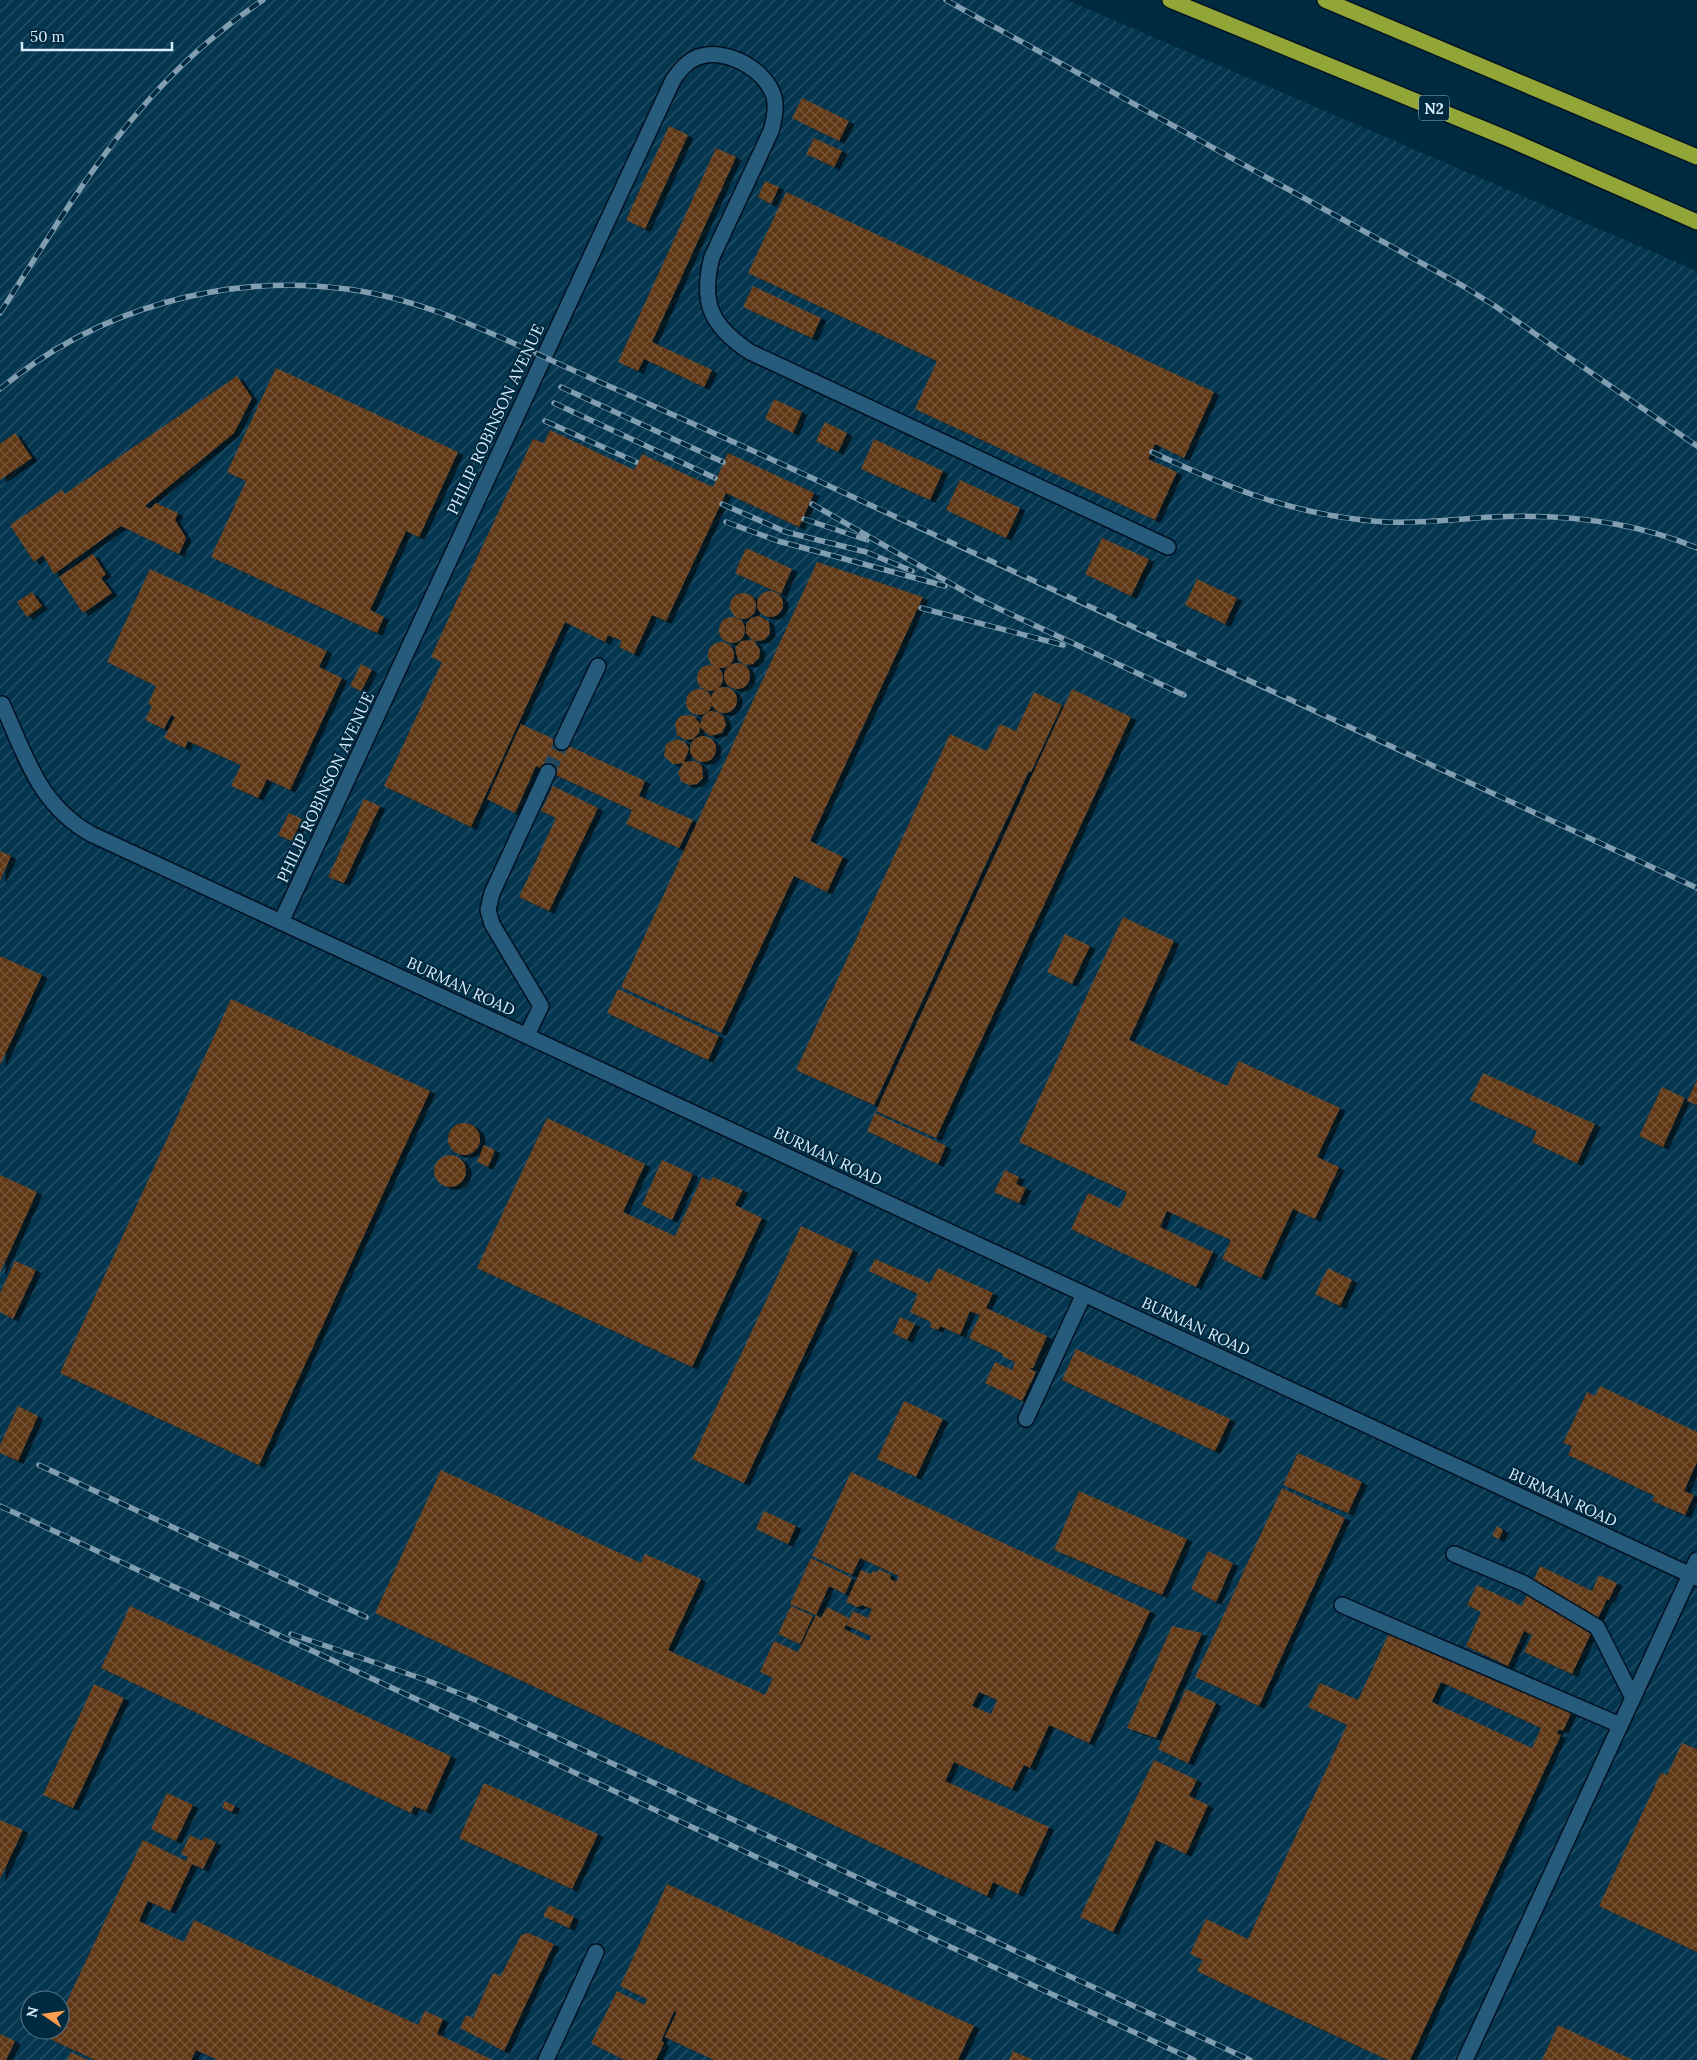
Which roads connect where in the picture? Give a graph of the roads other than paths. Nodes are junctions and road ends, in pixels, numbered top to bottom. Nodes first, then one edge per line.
1 (1170, 0) edge
2 (1325, 0) edge
3 (1697, 157) edge
4 (1697, 222) edge
5 (1168, 547) dead end
6 (598, 666) dead end
7 (2, 704) dead end
8 (562, 742) tunnel mouth
9 (548, 772) tunnel mouth
10 (281, 922) junction
11 (527, 1035) junction
12 (1084, 1294) junction
13 (1026, 1419) dead end
14 (1454, 1554) dead end
15 (1697, 1560) edge
16 (1694, 1577) edge
17 (1342, 1605) dead end
18 (1632, 1698) junction
19 (1620, 1725) junction
20 (596, 1952) dead end
21 (546, 2060) edge
22 (1465, 2060) edge

1 - 4 highway, N2
2 - 3 highway
5 - 10 street, PHILIP ROBINSON AVENUE
6 - 8 street
7 - 10 street, BURMAN ROAD
9 - 11 street
10 - 11 street, BURMAN ROAD
11 - 12 street, BURMAN ROAD
12 - 13 street
12 - 16 street, BURMAN ROAD
14 - 18 street
15 - 16 street
16 - 18 street
17 - 19 street
18 - 19 street
19 - 22 street
20 - 21 street

